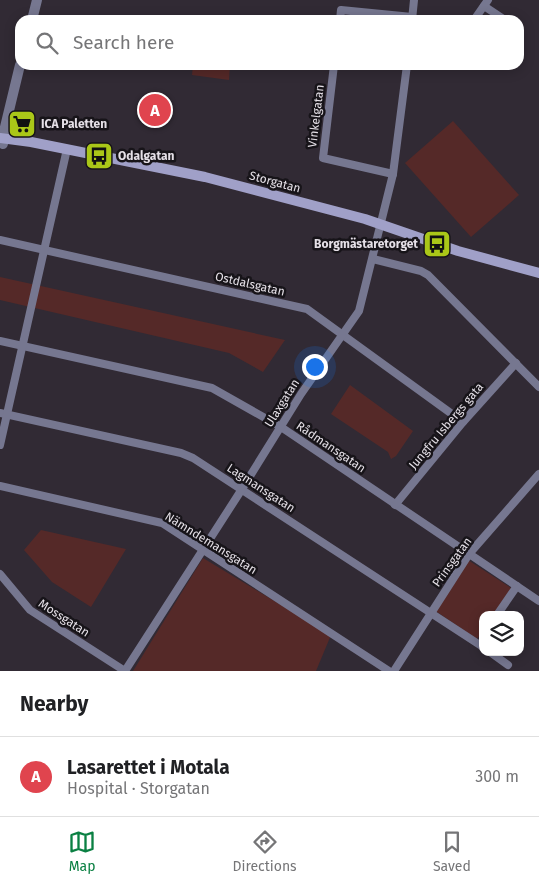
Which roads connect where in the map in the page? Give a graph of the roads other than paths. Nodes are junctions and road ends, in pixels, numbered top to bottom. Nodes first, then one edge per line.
1 (37, 0) edge
2 (414, 0) edge
3 (486, 3) edge
4 (33, 15) edge
5 (340, 15) edge
6 (385, 15) edge
7 (412, 15) edge
8 (478, 15) edge
9 (499, 15) edge
10 (19, 70) edge
11 (333, 70) edge
12 (405, 70) edge
13 (1, 141) edge
14 (66, 151) junction
15 (393, 174) junction
16 (380, 226) junction
17 (0, 240) edge
18 (44, 249) junction
19 (373, 259) junction
20 (539, 273) edge
21 (539, 278) edge
22 (343, 334) junction
23 (0, 341) edge
24 (23, 346) junction
25 (516, 363) junction
26 (539, 387) edge
27 (4, 414) edge
28 (464, 422) junction
29 (280, 427) junction
30 (0, 445) edge
31 (539, 474) edge
32 (0, 486) edge
33 (242, 489) junction
34 (395, 504) junction
35 (203, 550) junction
36 (469, 554) junction
37 (0, 574) edge
38 (516, 586) junction
39 (539, 601) edge
40 (500, 611) edge
41 (430, 613) junction
42 (479, 645) edge
43 (496, 656) edge
44 (508, 665) dead end
45 (125, 671) edge
46 (389, 671) edge
47 (394, 671) edge

1 - 4 street
2 - 7 street
3 - 8 street
3 - 9 street
5 - 6 street
10 - 13 street
11 - 15 street, Vinkelgatan
12 - 15 street, Ulaxgatan
13 - 14 main road, Storgatan
14 - 16 main road, Storgatan
14 - 18 street
15 - 16 street, Ulaxgatan
16 - 19 street, Ulaxgatan
16 - 20 main road, Storgatan
16 - 21 main road, Storgatan
17 - 18 street, Ostdalsgatan
18 - 22 street, Ostdalsgatan
18 - 24 street
19 - 22 street, Ulaxgatan
19 - 25 street
22 - 28 street, Ostdalsgatan
22 - 29 street, Ulaxgatan
23 - 24 street, Rådmansgatan
24 - 27 street
24 - 29 street, Rådmansgatan
25 - 26 street
25 - 28 street, Jungfru Isbergs gata
27 - 30 street
27 - 33 street, Lagmansgatan
28 - 34 street, Jungfru Isbergs gata
29 - 33 street, Ulaxgatan
29 - 34 street, Rådmansgatan
31 - 36 street, Prinsgatan
32 - 35 street, Nämndemansgatan
33 - 35 street, Ulaxgatan
33 - 41 street, Lagmansgatan
34 - 36 street, Rådmansgatan
35 - 45 street, Ulaxgatan
35 - 46 street, Nämndemansgatan
36 - 38 street, Rådmansgatan
36 - 41 street, Prinsgatan
37 - 45 street, Mossgatan
38 - 39 street, Rådmansgatan
38 - 40 street
41 - 42 street, Lagmansgatan
41 - 47 street, Prinsgatan
43 - 44 street

